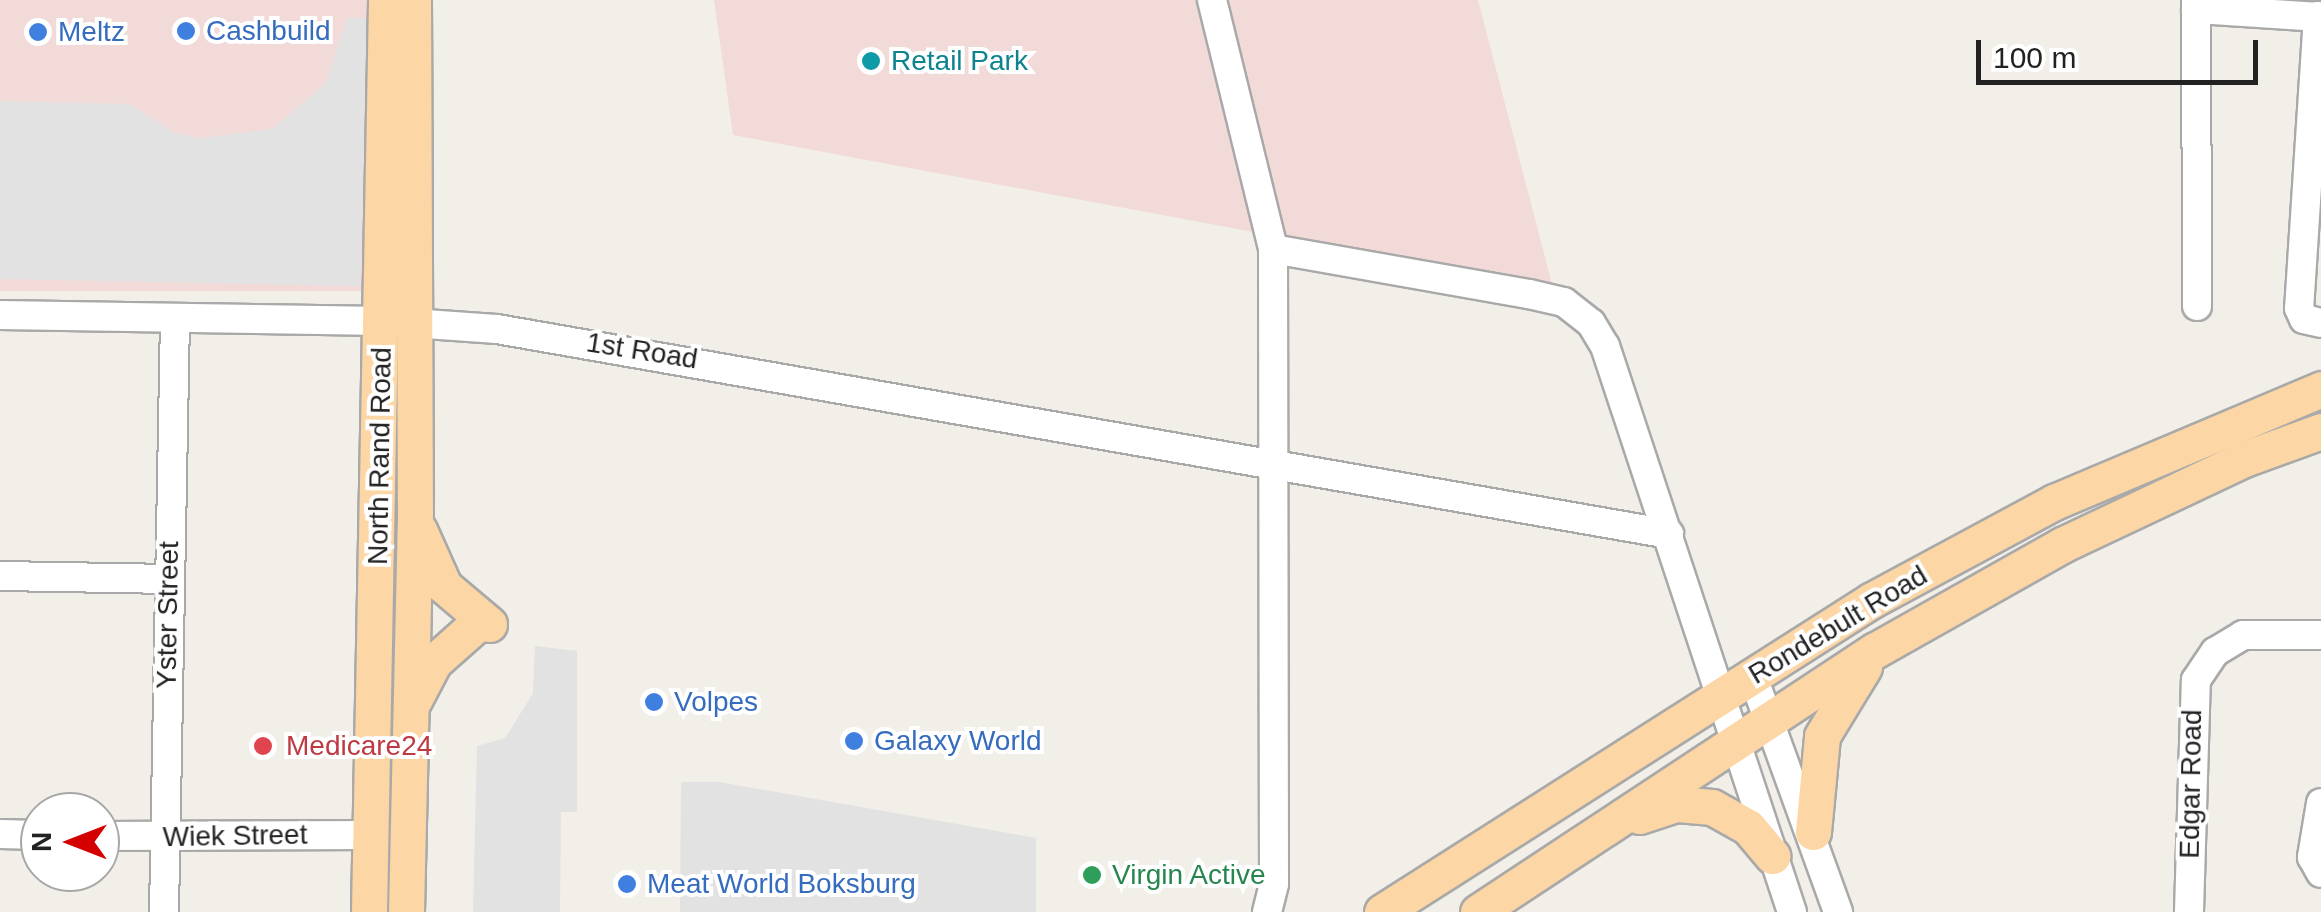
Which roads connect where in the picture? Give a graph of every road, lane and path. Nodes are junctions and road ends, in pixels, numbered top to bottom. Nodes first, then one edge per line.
1 (386, 0) edge
2 (414, 0) edge
3 (1212, 0) edge
4 (2196, 4) edge
5 (2319, 17) edge
6 (1273, 249) junction
7 (2197, 306) dead end
8 (0, 315) edge
9 (175, 318) junction
10 (399, 322) junction
11 (2321, 324) edge
12 (2321, 389) edge
13 (2321, 430) edge
14 (1275, 467) junction
15 (414, 520) junction
16 (1669, 534) junction
17 (0, 576) edge
18 (169, 579) junction
19 (2321, 636) edge
20 (1876, 650) junction
21 (1752, 677) junction
22 (1719, 698) junction
23 (410, 710) junction
24 (1770, 718) junction
25 (1735, 739) junction
26 (2321, 802) edge
27 (1617, 823) junction
28 (1813, 832) junction
29 (370, 835) junction
30 (120, 836) edge
31 (165, 837) junction
32 (1772, 856) junction
33 (2321, 873) edge
34 (164, 912) edge
35 (370, 912) edge
36 (406, 912) edge
37 (1267, 912) edge
38 (1382, 912) edge
39 (1478, 912) edge
40 (1792, 912) edge
41 (1838, 912) edge
42 (2189, 912) edge

1 - 10 main road, North Rand Road
2 - 10 main road, North Rand Road
3 - 6 street
4 - 5 street
4 - 7 street
5 - 11 street
6 - 14 street
6 - 16 street
8 - 9 street, 1st Road
9 - 10 street, 1st Road
9 - 18 street, Yster Street
10 - 14 street, 1st Road
10 - 15 main road, North Rand Road
10 - 29 main road, North Rand Road
12 - 21 main road, Rondebult Road
13 - 20 main road, Rondebult Road
14 - 16 street, 1st Road
14 - 37 street
15 - 23 main road, North Rand Road
15 - 23 main road
16 - 22 street
17 - 18 street
18 - 31 street, Yster Street
19 - 42 street, Edgar Road
20 - 24 main road, Rondebult Road
20 - 28 main road
21 - 22 main road, Rondebult Road
21 - 24 street
22 - 25 street
22 - 38 main road, Rondebult Road
23 - 36 main road, North Rand Road
24 - 25 main road, Rondebult Road
24 - 28 street
25 - 27 main road, Rondebult Road
25 - 32 street
26 - 33 street
27 - 32 main road
27 - 39 main road, Rondebult Road
28 - 41 street
29 - 31 street, Wiek Street
29 - 35 main road, North Rand Road
30 - 31 street, Wiek Street
31 - 34 street, Yster Street
32 - 40 street

